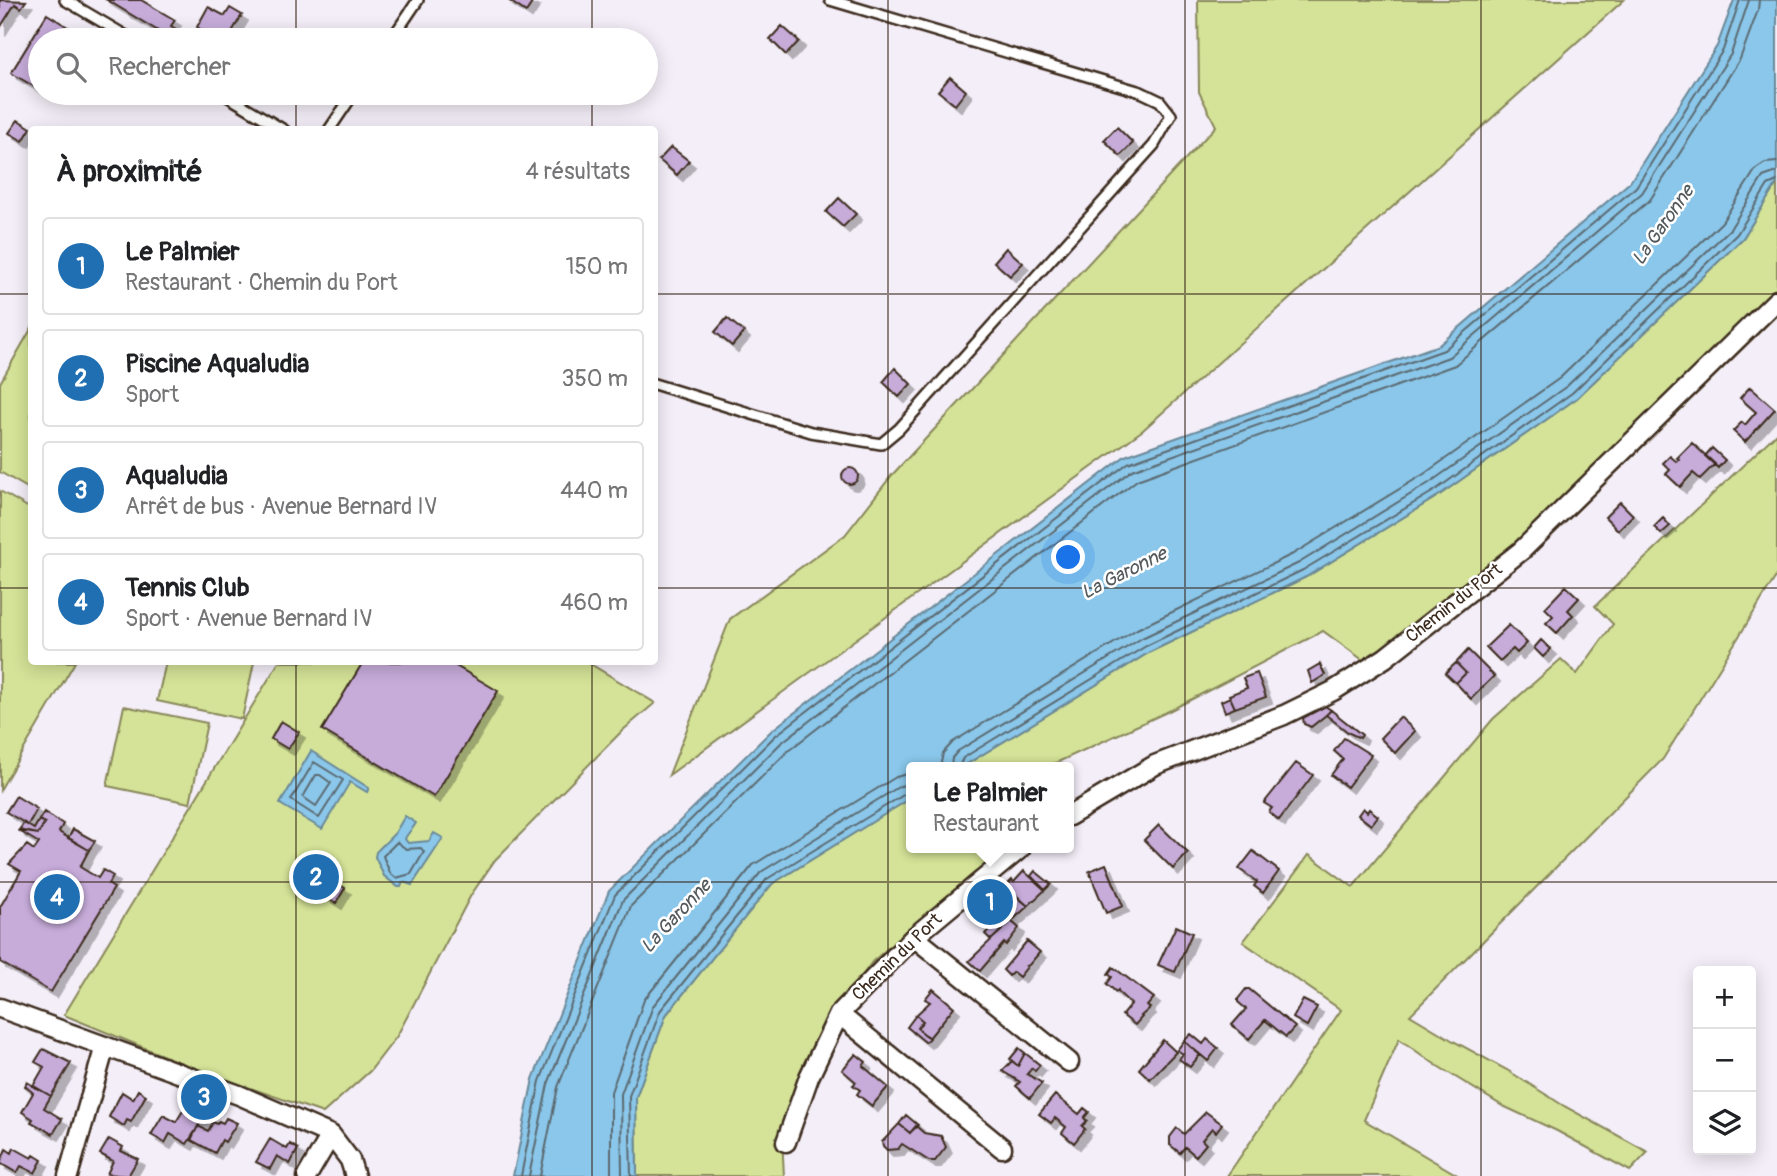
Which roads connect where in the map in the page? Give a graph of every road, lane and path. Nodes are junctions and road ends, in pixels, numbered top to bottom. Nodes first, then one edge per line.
1 (65, 0) edge
2 (418, 0) edge
3 (830, 0) edge
4 (113, 28) edge
5 (399, 28) edge
6 (242, 105) edge
7 (346, 105) edge
8 (277, 126) edge
9 (332, 126) edge
10 (1777, 300) edge
11 (658, 385) edge
12 (1074, 813) edge
13 (1015, 853) edge
14 (914, 937) junction
15 (0, 1008) edge
16 (839, 1014) junction
17 (105, 1046) junction
18 (1069, 1062) dead end
19 (331, 1135) junction
20 (786, 1142) dead end
21 (1002, 1148) dead end
22 (68, 1176) edge
23 (307, 1176) edge
24 (355, 1176) edge

1 - 4 lane
2 - 5 lane
3 - 11 lane
6 - 8 lane
7 - 9 lane
10 - 12 street, Chemin du Port
13 - 14 street, Chemin du Port
14 - 16 street, Chemin du Port
14 - 18 street
15 - 17 street
16 - 20 street, Chemin du Port
16 - 21 street, Chemin du Port
17 - 19 street
17 - 22 street
19 - 23 street
19 - 24 street

